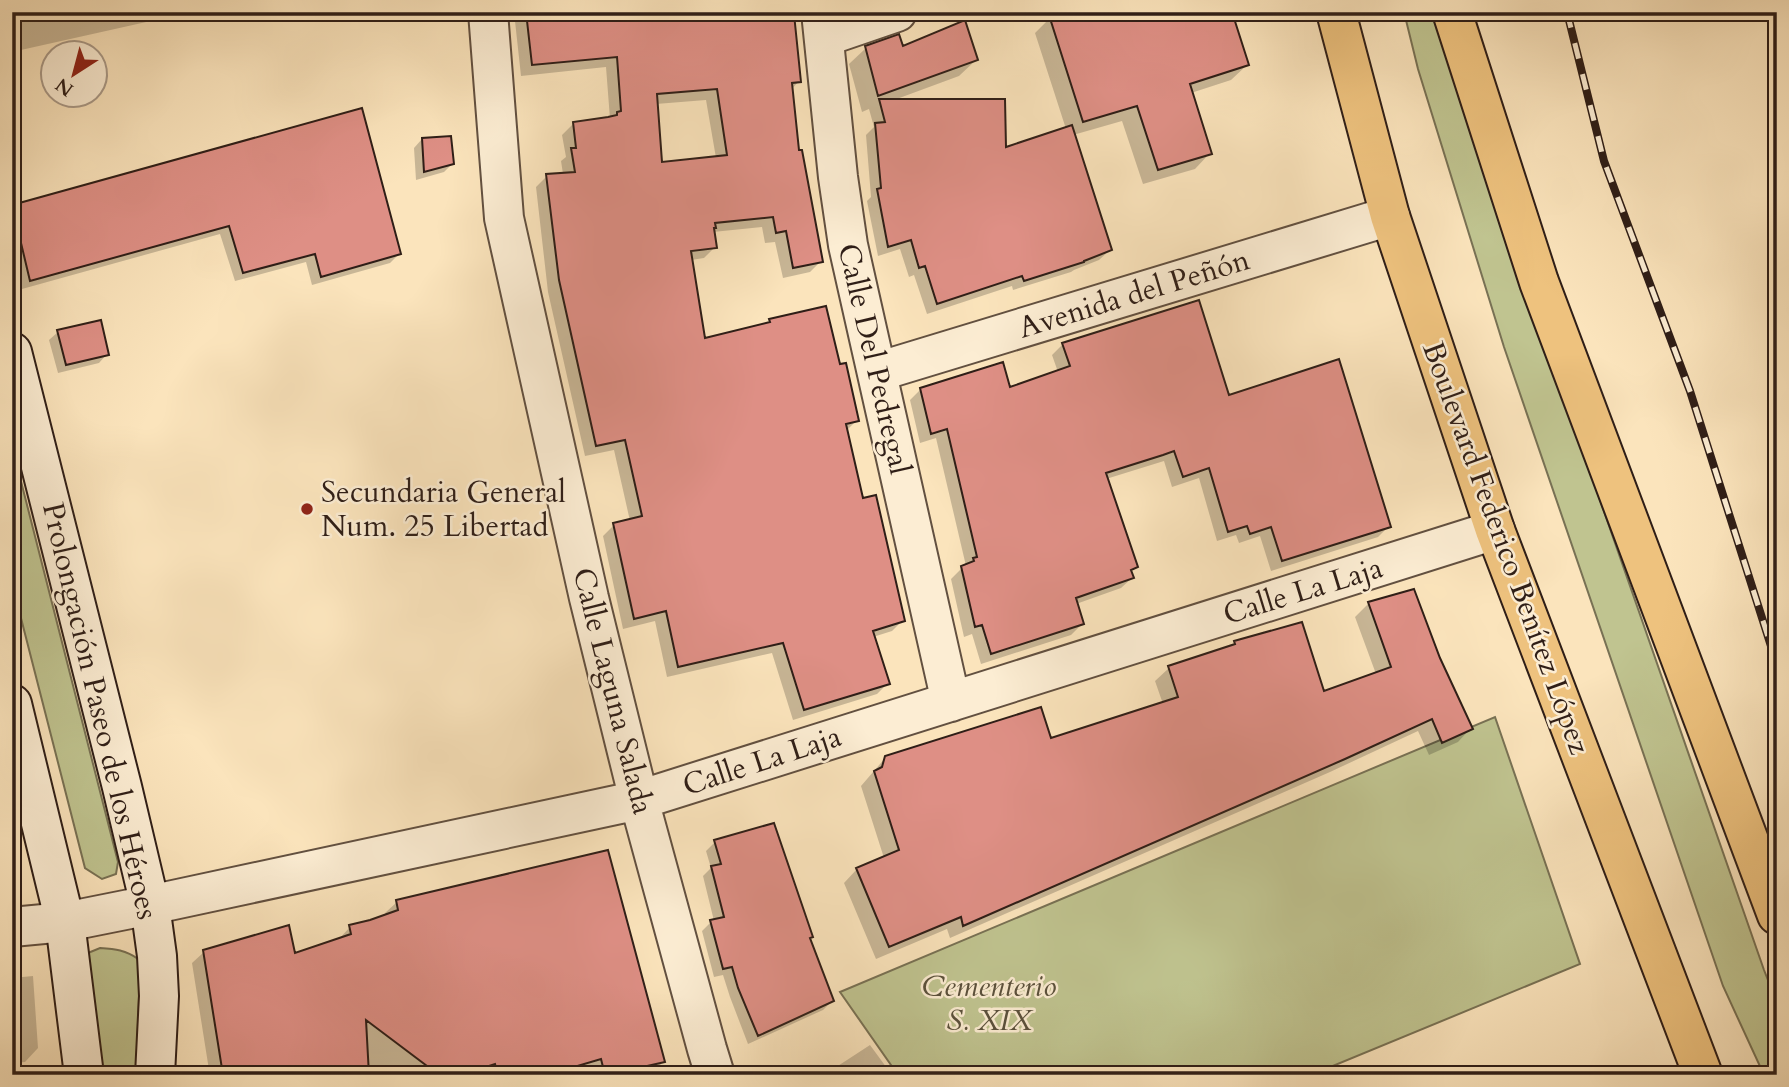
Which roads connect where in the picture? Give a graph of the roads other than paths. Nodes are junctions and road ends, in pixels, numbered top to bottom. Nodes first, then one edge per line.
1 (488, 12) edge
2 (897, 12) edge
3 (1336, 12) edge
4 (1452, 12) edge
5 (822, 25) edge
6 (1390, 216) junction
7 (12, 352) edge
8 (877, 372) junction
9 (1495, 530) junction
10 (951, 702) junction
11 (12, 705) edge
12 (639, 800) junction
13 (150, 905) junction
14 (1777, 915) edge
15 (65, 922) junction
16 (12, 927) edge
17 (84, 1075) edge
18 (155, 1075) edge
19 (715, 1075) edge
20 (1703, 1075) edge

1 - 12 street, Calle Laguna Salada
2 - 5 street
3 - 6 main road, Boulevard Federico Benítez López
4 - 14 main road
5 - 8 street, Calle Del Pedregal
6 - 8 street, Avenida del Peñón
6 - 9 main road, Boulevard Federico Benítez López
7 - 13 street, Prolongación Paseo de los Héroes
8 - 10 street, Calle Del Pedregal
9 - 10 street, Calle La Laja
9 - 20 main road, Boulevard Federico Benítez López
10 - 12 street, Calle La Laja
11 - 15 street
12 - 13 street, Calle La Laja
12 - 19 street, Calle Laguna Salada
13 - 15 street, Calle La Laja
13 - 18 street, Prolongación Paseo de los Héroes
15 - 16 street, Calle La Laja
15 - 17 street

